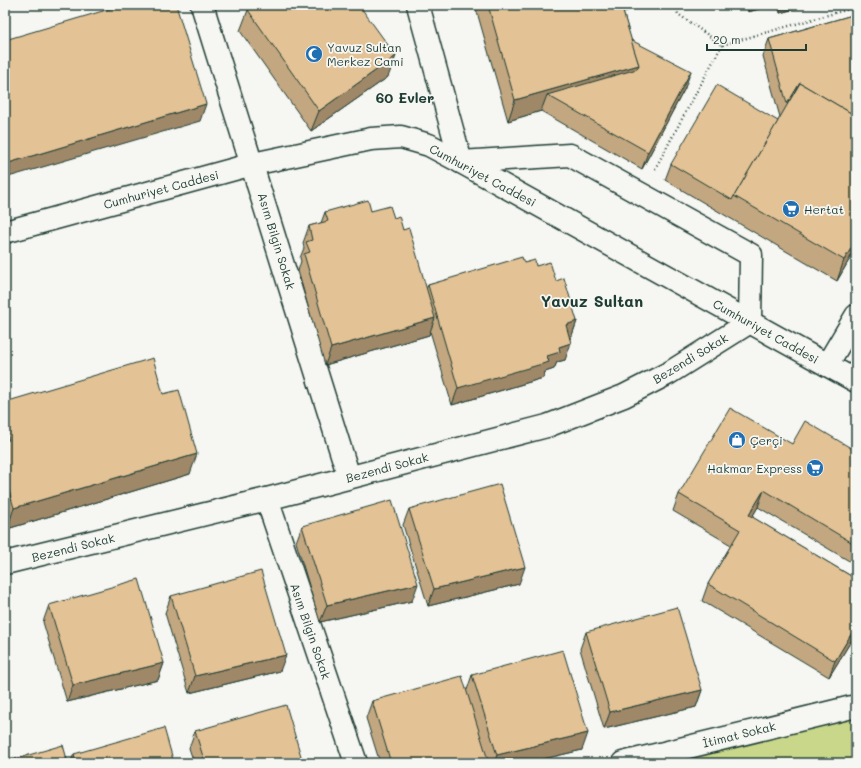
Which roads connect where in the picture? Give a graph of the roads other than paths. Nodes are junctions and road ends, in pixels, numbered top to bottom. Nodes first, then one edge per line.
1 (202, 5) edge
2 (418, 5) edge
3 (461, 162) junction
4 (253, 164) junction
5 (5, 232) edge
6 (856, 316) edge
7 (750, 322) junction
8 (827, 365) junction
9 (856, 381) edge
10 (349, 477) junction
11 (267, 499) junction
12 (5, 563) edge
13 (856, 706) edge
14 (356, 763) edge
15 (623, 763) edge

1 - 4 street, Asım Bilgin Sokak
2 - 3 street
3 - 4 street, Cumhuriyet Caddesi
3 - 7 street, Cumhuriyet Caddesi
3 - 7 street
4 - 5 street, Cumhuriyet Caddesi
4 - 10 street, Asım Bilgin Sokak
6 - 8 street
7 - 8 street, Cumhuriyet Caddesi
7 - 10 street, Bezendi Sokak
8 - 9 street, Cumhuriyet Caddesi
10 - 11 street, Bezendi Sokak
11 - 12 street, Bezendi Sokak
11 - 14 street, Asım Bilgin Sokak
13 - 15 street, İtimat Sokak

